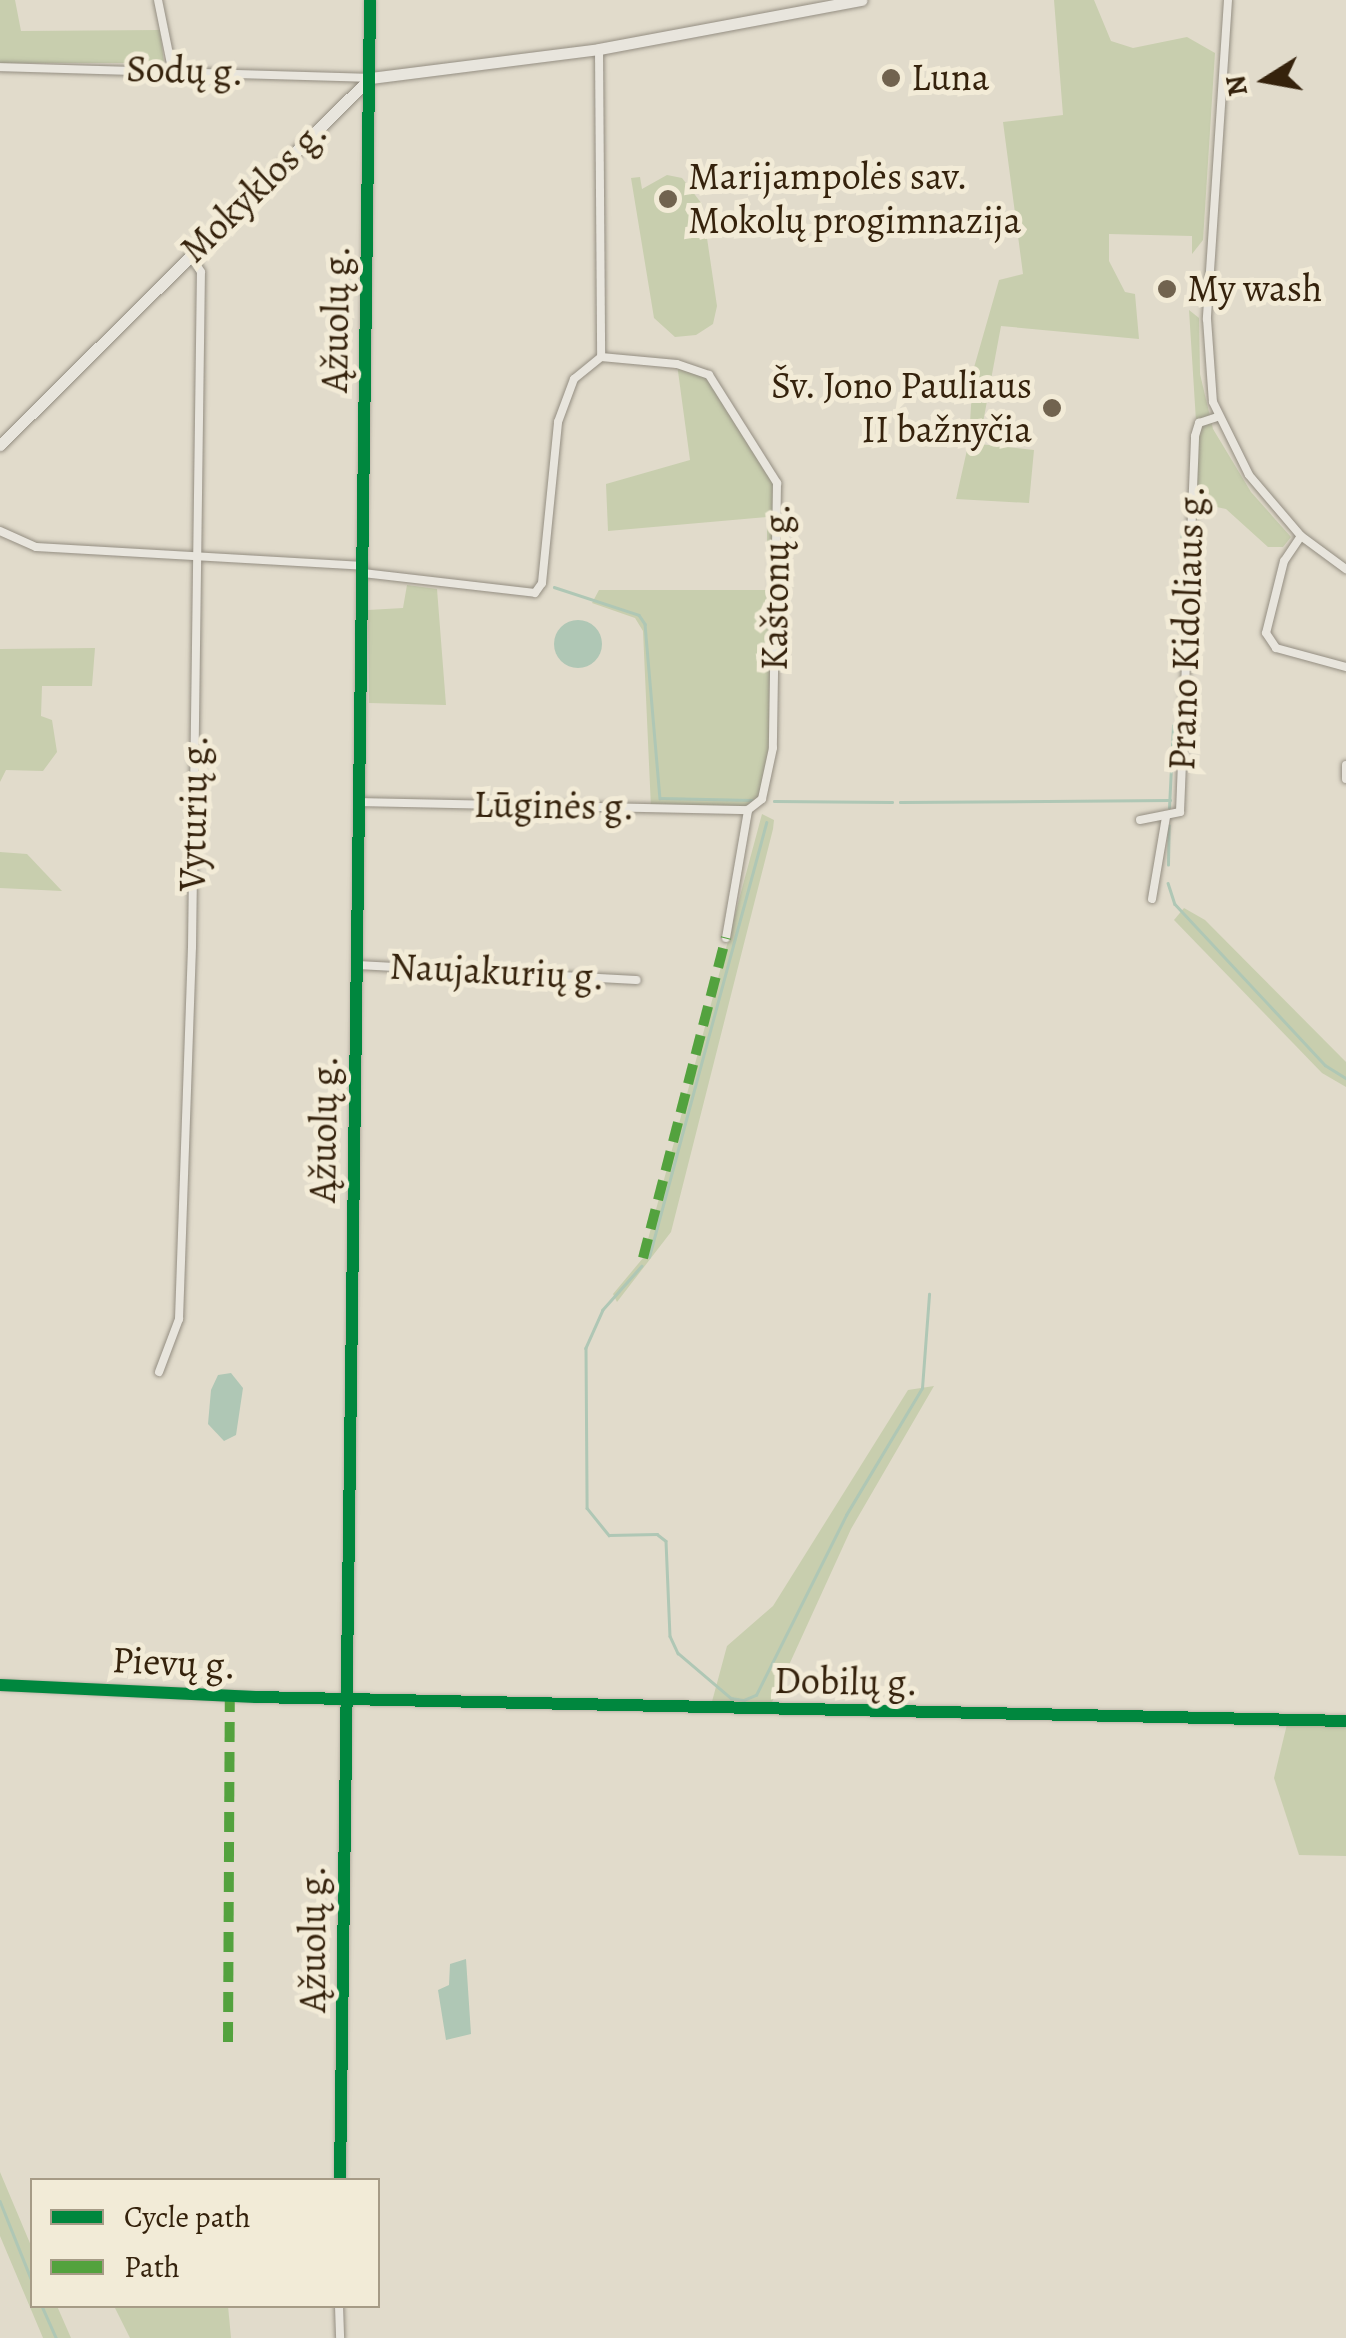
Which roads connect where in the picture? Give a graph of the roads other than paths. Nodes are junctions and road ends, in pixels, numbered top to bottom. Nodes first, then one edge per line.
1 (158, 0) edge
2 (370, 0) edge
3 (861, 0) edge
4 (1228, 0) edge
5 (599, 49) junction
6 (0, 67) edge
7 (172, 69) junction
8 (370, 78) junction
9 (190, 254) junction
10 (601, 358) junction
11 (1218, 418) junction
12 (0, 445) edge
13 (0, 531) edge
14 (1301, 536) junction
15 (198, 557) junction
16 (1346, 569) edge
17 (363, 570) junction
18 (1346, 667) edge
19 (1346, 765) edge
20 (1346, 779) edge
21 (360, 802) junction
22 (748, 810) junction
23 (1166, 817) junction
24 (1140, 820) dead end
25 (1152, 900) dead end
26 (726, 938) dead end
27 (356, 965) junction
28 (638, 980) dead end
29 (159, 1372) dead end
30 (0, 1685) edge
31 (346, 1698) junction
32 (1346, 1721) edge
33 (340, 2178) edge
34 (339, 2308) edge
35 (340, 2338) edge

1 - 7 street
2 - 8 street, Ąžuolų g.
3 - 5 main road
4 - 11 street
5 - 8 main road
5 - 10 street
6 - 7 street, Sodų g.
7 - 8 street, Sodų g.
8 - 9 main road, Mokyklos g.
8 - 17 street, Ąžuolų g.
9 - 12 main road, Mokyklos g.
9 - 15 street, Vyturių g.
10 - 17 street
10 - 22 street, Kaštonų g.
11 - 14 street
11 - 23 street, Prano Kidoliaus g.
13 - 15 street
14 - 16 street
14 - 18 street
15 - 17 street
15 - 29 street, Vyturių g.
17 - 21 street, Ąžuolų g.
19 - 20 street
21 - 22 street, Lūginės g.
21 - 27 street, Ąžuolų g.
22 - 26 street, Kaštonų g.
23 - 24 street, Prano Kidoliaus g.
23 - 25 street
27 - 28 street, Naujakurių g.
27 - 31 street, Ąžuolų g.
30 - 31 street, Pievų g.
31 - 32 street, Dobilų g.
31 - 33 street, Ąžuolų g.
34 - 35 street

